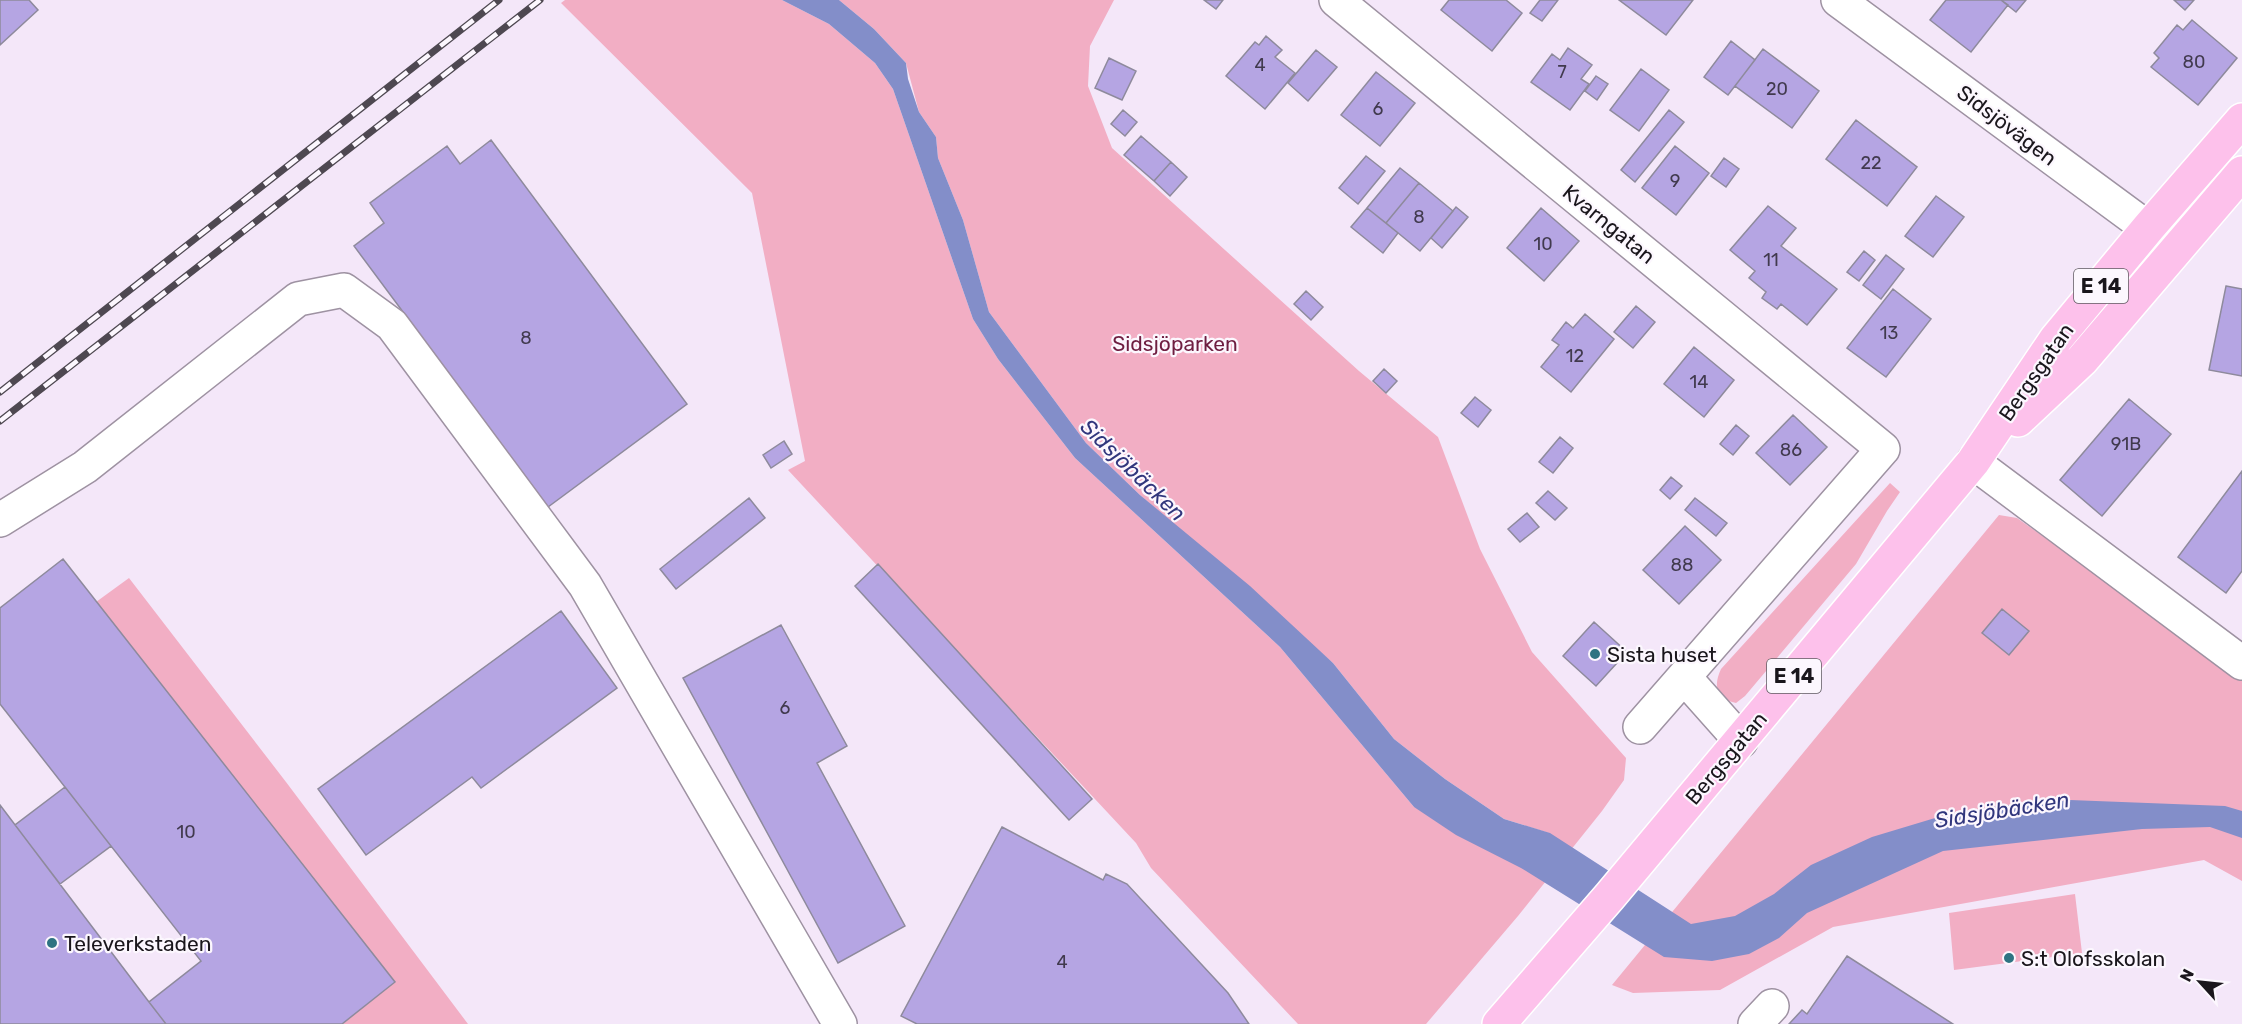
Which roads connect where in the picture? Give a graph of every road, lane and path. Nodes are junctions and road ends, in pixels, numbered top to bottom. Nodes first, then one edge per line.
1 (1336, 0) edge
2 (1838, 0) edge
3 (2239, 130) edge
4 (2242, 173) edge
5 (2149, 227) junction
6 (2176, 249) junction
7 (1972, 462) junction
8 (0, 520) edge
9 (2242, 663) edge
10 (1685, 678) junction
11 (1640, 728) dead end
12 (1741, 741) junction
13 (840, 1024) edge
14 (1499, 1024) edge

1 - 10 street, Kvarngatan
2 - 5 street, Sidsjövägen
3 - 5 highway, Bergsgatan / E 14
4 - 6 highway, Bergsgatan / E 14
5 - 6 street, Sidsjövägen
5 - 7 highway, Bergsgatan / E 14
6 - 7 highway, Bergsgatan / E 14
7 - 9 street
7 - 12 highway, Bergsgatan / E 14
8 - 13 street
10 - 11 street
10 - 12 street
12 - 14 highway, Bergsgatan / E 14

